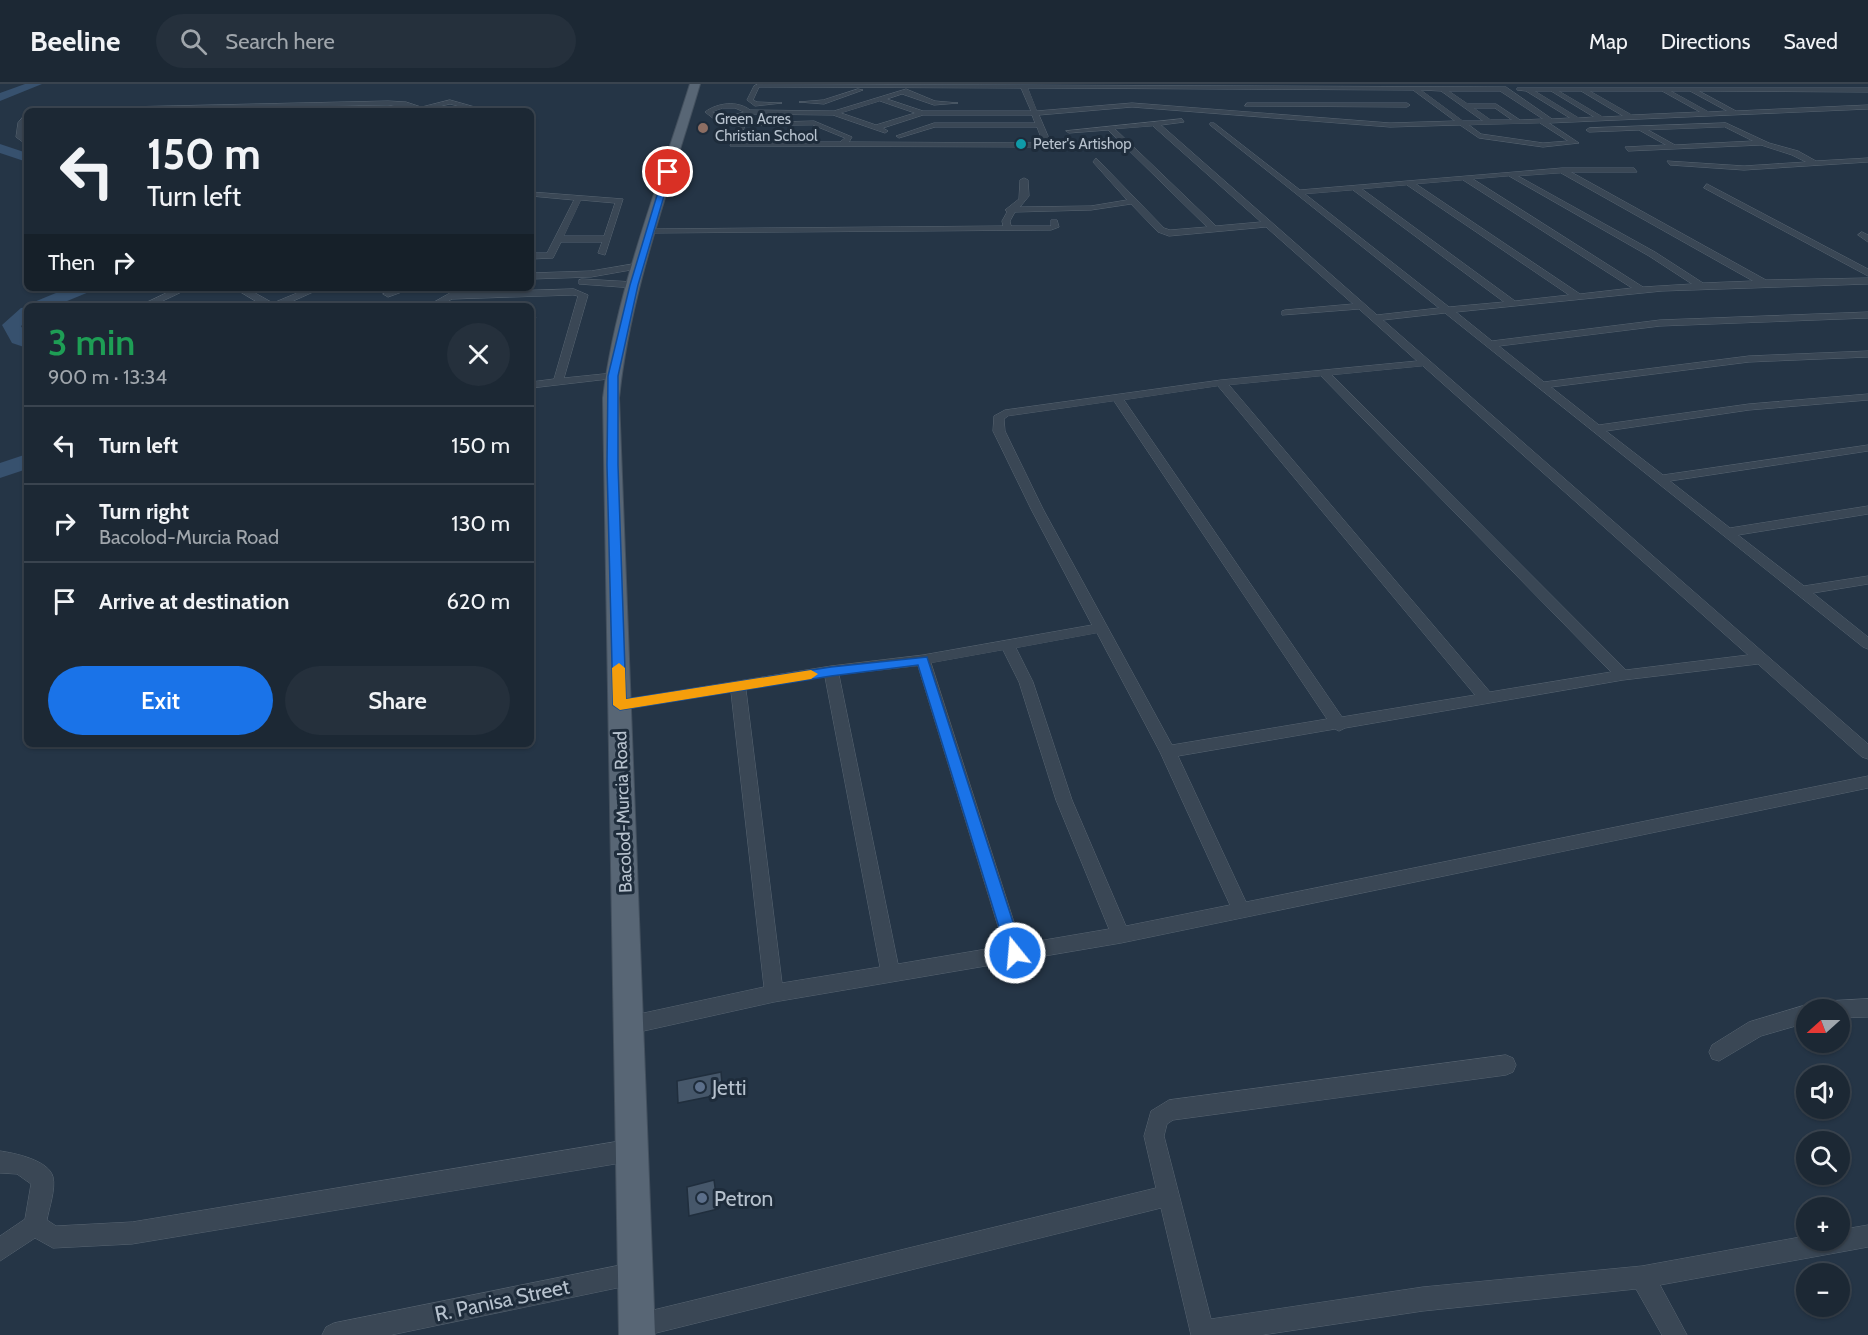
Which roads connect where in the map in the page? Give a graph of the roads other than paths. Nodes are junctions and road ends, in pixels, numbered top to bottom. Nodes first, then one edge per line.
1 (695, 84) edge
2 (783, 86) edge
3 (864, 86) junction
4 (1072, 86) junction
5 (1211, 86) edge
6 (925, 87) junction
7 (1024, 87) junction
8 (1183, 87) junction
9 (1385, 88) junction
10 (1414, 88) junction
11 (1443, 89) junction
12 (1552, 89) junction
13 (1581, 89) junction
14 (1663, 89) junction
15 (1690, 89) junction
16 (1718, 90) junction
17 (1745, 90) junction
18 (1775, 90) junction
19 (1816, 90) junction
20 (1844, 90) junction
21 (1868, 90) edge
22 (902, 92) junction
23 (792, 95) dead end
24 (847, 95) junction
25 (978, 95) dead end
26 (1118, 96) dead end
27 (1217, 96) dead end
28 (1241, 96) dead end
29 (1395, 96) junction
30 (1455, 97) junction
31 (1513, 97) junction
32 (1679, 98) junction
33 (1762, 98) dead end
34 (1792, 98) dead end
35 (880, 99) junction
36 (921, 99) junction
37 (1599, 99) junction
38 (1622, 99) dead end
39 (1656, 99) dead end
40 (1736, 99) dead end
41 (1020, 100) dead end
42 (1030, 100) junction
43 (1868, 101) edge
44 (779, 102) junction
45 (1192, 102) dead end
46 (1801, 102) dead end
47 (966, 103) dead end
48 (1745, 103) dead end
49 (1771, 103) dead end
50 (315, 106) junction
51 (1110, 106) junction
52 (1467, 106) junction
53 (1671, 106) dead end
54 (1693, 106) junction
55 (1868, 107) edge
56 (240, 108) edge
57 (313, 108) edge
58 (417, 108) edge
59 (430, 108) edge
60 (474, 108) edge
61 (1614, 108) junction
62 (1637, 108) dead end
63 (1855, 108) junction
64 (1195, 110) junction
65 (1412, 110) junction
66 (1789, 111) junction
67 (1818, 111) junction
68 (685, 112) junction
69 (708, 112) junction
70 (748, 112) junction
71 (776, 112) junction
72 (1228, 112) junction
73 (1762, 112) junction
74 (834, 113) junction
75 (922, 113) junction
76 (1033, 113) junction
77 (1735, 113) junction
78 (1366, 114) dead end
79 (1709, 114) junction
80 (1346, 117) junction
81 (1630, 117) junction
82 (1602, 119) junction
83 (1578, 120) junction
84 (1182, 121) dead end
85 (1519, 122) junction
86 (1547, 122) junction
87 (24, 123) edge
88 (772, 123) junction
89 (1491, 123) junction
90 (1155, 124) junction
91 (1212, 124) dead end
92 (1461, 124) junction
93 (1039, 125) junction
94 (1432, 125) junction
95 (1665, 127) junction
96 (875, 128) junction
97 (1110, 128) junction
98 (1640, 128) junction
99 (917, 130) junction
100 (1577, 130) dead end
101 (1069, 131) dead end
102 (820, 134) dead end
103 (841, 134) junction
104 (935, 135) dead end
105 (1032, 135) dead end
106 (1043, 135) junction
107 (23, 136) edge
108 (899, 136) junction
109 (1507, 136) junction
110 (1762, 143) junction
111 (765, 144) junction
112 (842, 144) junction
113 (917, 144) junction
114 (1548, 145) junction
115 (1699, 146) junction
116 (1674, 147) junction
117 (1628, 149) dead end
118 (1096, 160) dead end
119 (1868, 160) edge
120 (1670, 163) dead end
121 (1816, 164) junction
122 (1739, 168) junction
123 (1561, 170) junction
124 (1634, 170) dead end
125 (1510, 174) junction
126 (1465, 178) junction
127 (1024, 180) dead end
128 (1409, 183) junction
129 (1707, 186) dead end
130 (1356, 188) junction
131 (1299, 192) junction
132 (534, 194) edge
133 (579, 197) junction
134 (1132, 201) junction
135 (1010, 210) junction
136 (1054, 222) dead end
137 (1267, 224) junction
138 (1008, 228) junction
139 (1215, 229) junction
140 (650, 231) junction
141 (606, 238) junction
142 (558, 239) junction
143 (602, 254) dead end
144 (534, 256) edge
145 (550, 256) junction
146 (1868, 273) edge
147 (544, 275) junction
148 (637, 275) junction
149 (534, 276) edge
150 (561, 279) junction
151 (1868, 281) edge
152 (534, 283) edge
153 (1764, 283) junction
154 (1701, 286) junction
155 (1641, 290) junction
156 (178, 291) edge
157 (244, 291) edge
158 (310, 291) edge
159 (1576, 296) junction
160 (151, 303) edge
161 (266, 303) edge
162 (280, 303) edge
163 (439, 303) edge
164 (1512, 303) junction
165 (1361, 306) junction
166 (1447, 310) junction
167 (1285, 313) dead end
168 (1868, 315) edge
169 (1374, 318) junction
170 (1492, 344) junction
171 (1868, 354) edge
172 (1423, 363) junction
173 (1324, 374) junction
174 (613, 376) junction
175 (558, 382) junction
176 (1221, 383) junction
177 (534, 385) edge
178 (1542, 385) junction
179 (1116, 396) junction
180 (1868, 397) edge
181 (1597, 429) junction
182 (1868, 448) edge
183 (1660, 479) junction
184 (1868, 510) edge
185 (1725, 533) junction
186 (1868, 580) edge
187 (1802, 591) junction
188 (1100, 628) junction
189 (1007, 644) junction
190 (1868, 644) edge
191 (1760, 659) junction
192 (923, 660) junction
193 (831, 671) junction
194 (1623, 675) junction
195 (738, 686) junction
196 (1486, 698) junction
197 (620, 705) junction
198 (1339, 724) junction
199 (1168, 753) junction
200 (1868, 753) edge
201 (1868, 782) edge
202 (1241, 910) junction
203 (1121, 935) junction
204 (1015, 953) junction
205 (891, 974) junction
206 (774, 993) junction
207 (1868, 1008) edge
208 (1850, 1009) edge
209 (1796, 1017) edge
210 (630, 1025) junction
211 (1719, 1052) dead end
212 (1506, 1065) dead end
213 (633, 1150) junction
214 (0, 1162) edge
215 (1167, 1196) junction
216 (35, 1225) junction
217 (1868, 1236) edge
218 (0, 1251) edge
219 (636, 1273) junction
220 (1642, 1278) junction
221 (394, 1329) edge
222 (637, 1330) edge
223 (1203, 1334) edge
224 (334, 1335) edge
225 (1675, 1335) edge

1 - 68 main road, Bacolod-Murcia Road
2 - 3 street
2 - 44 street
2 - 44 street
3 - 6 street
3 - 24 street
4 - 7 street
4 - 8 street
4 - 51 street
5 - 8 street
5 - 9 street
5 - 27 street
6 - 7 street
6 - 22 street
7 - 42 street
8 - 26 street
9 - 10 street
9 - 29 street
10 - 11 street
10 - 92 street
11 - 30 street
11 - 31 street
12 - 13 street
12 - 82 street
12 - 83 street
13 - 14 street
13 - 37 street
14 - 15 street
14 - 32 street
15 - 16 street
15 - 77 street
16 - 17 street
16 - 40 street
17 - 18 street
17 - 33 street
18 - 19 street
18 - 34 street
19 - 20 street
19 - 63 street
20 - 21 street
20 - 43 street
22 - 35 street
22 - 36 street
23 - 24 street
24 - 44 street
25 - 36 street
28 - 29 street
29 - 65 street
30 - 31 street
30 - 52 street
31 - 86 street
32 - 39 street
32 - 54 street
35 - 74 street
35 - 75 street
36 - 47 street
37 - 38 street
37 - 61 street
41 - 42 street
42 - 76 street
44 - 71 street
45 - 64 street
46 - 67 street
48 - 73 street
49 - 66 street
50 - 56 street
50 - 57 street
50 - 58 street
51 - 64 street
51 - 76 street
52 - 85 street
52 - 89 street
53 - 54 street
54 - 79 street
55 - 63 street
59 - 60 street
61 - 62 street
61 - 81 street
63 - 67 street
64 - 72 street
65 - 72 street
65 - 94 street
66 - 67 street
66 - 73 street
68 - 69 street
68 - 140 main road, Bacolod-Murcia Road
69 - 70 street
69 - 70 street
70 - 71 street
71 - 74 street
71 - 88 street
72 - 80 street
73 - 77 street
74 - 96 street
75 - 76 street
75 - 96 street
76 - 93 street
77 - 79 street
78 - 80 street
79 - 81 street
80 - 94 street
81 - 82 street
82 - 83 street
83 - 86 street
84 - 90 street
85 - 86 street
85 - 89 street
86 - 114 street
87 - 107 street
88 - 103 street
88 - 111 street
88 - 111 street
89 - 92 street
89 - 109 street
90 - 97 street
90 - 137 street
91 - 131 street
92 - 94 street
92 - 109 street
93 - 99 street
93 - 106 street
95 - 98 street
95 - 110 street
95 - 115 street
96 - 108 street
97 - 101 street
97 - 139 street
98 - 100 street
98 - 116 street
99 - 104 street
99 - 108 street
102 - 103 street
103 - 112 street
105 - 106 street
106 - 113 street
108 - 113 street
109 - 114 street
109 - 114 street
110 - 115 street
110 - 121 street
111 - 112 street
112 - 113 street
115 - 116 street
115 - 122 street
116 - 117 street
118 - 134 street
119 - 121 street
120 - 122 street
121 - 122 street
123 - 124 street
123 - 125 street
123 - 153 street
125 - 126 street
125 - 154 street
126 - 128 street
126 - 155 street
127 - 135 street
128 - 130 street
128 - 159 street
129 - 146 street
130 - 131 street
130 - 164 street
131 - 166 street
132 - 133 street
133 - 141 street
133 - 142 street
134 - 135 street
134 - 139 street
135 - 138 street
136 - 138 street
137 - 139 street
137 - 165 street
138 - 140 street
140 - 148 main road, Bacolod-Murcia Road
141 - 142 street
141 - 143 street
142 - 145 street
144 - 145 street
145 - 147 street
147 - 149 street
147 - 150 street
148 - 150 street
148 - 150 street
148 - 174 main road, Bacolod-Murcia Road
150 - 152 street
151 - 153 street
153 - 154 street
154 - 155 street
155 - 159 street
156 - 160 street
157 - 161 street
158 - 162 street
159 - 164 street
163 - 175 street
164 - 166 street
165 - 167 street
165 - 169 street
166 - 169 street
166 - 170 street
168 - 170 street
169 - 172 street
170 - 178 street
171 - 178 street
172 - 173 street
172 - 191 street
173 - 176 street
173 - 194 street
174 - 175 street
174 - 197 main road, Bacolod-Murcia Road
175 - 177 street
176 - 179 street
176 - 196 street
178 - 181 street
179 - 188 street
179 - 198 street
180 - 181 street
181 - 183 street
182 - 183 street
183 - 185 street
184 - 185 street
185 - 187 street
186 - 187 street
187 - 190 street
188 - 189 street
188 - 199 street
189 - 192 street
189 - 203 street
191 - 194 street
191 - 200 street
192 - 193 street
192 - 204 street
193 - 195 street
193 - 205 street
194 - 196 street
195 - 197 street
195 - 206 street
196 - 198 street
197 - 210 main road, Bacolod-Murcia Road
198 - 199 street
199 - 202 street
201 - 202 street
202 - 203 street
203 - 204 street
204 - 205 street
205 - 206 street
206 - 210 street
207 - 208 street
209 - 211 street
210 - 213 main road, Bacolod-Murcia Road
212 - 215 street
213 - 216 street
213 - 219 main road, Bacolod-Murcia Road
214 - 216 street
215 - 222 street
215 - 223 street
216 - 218 street
217 - 220 street
219 - 221 street, R. Panisa Street
219 - 222 main road, Bacolod-Murcia Road
220 - 223 street
220 - 225 street
221 - 224 street, R. Panisa Street

